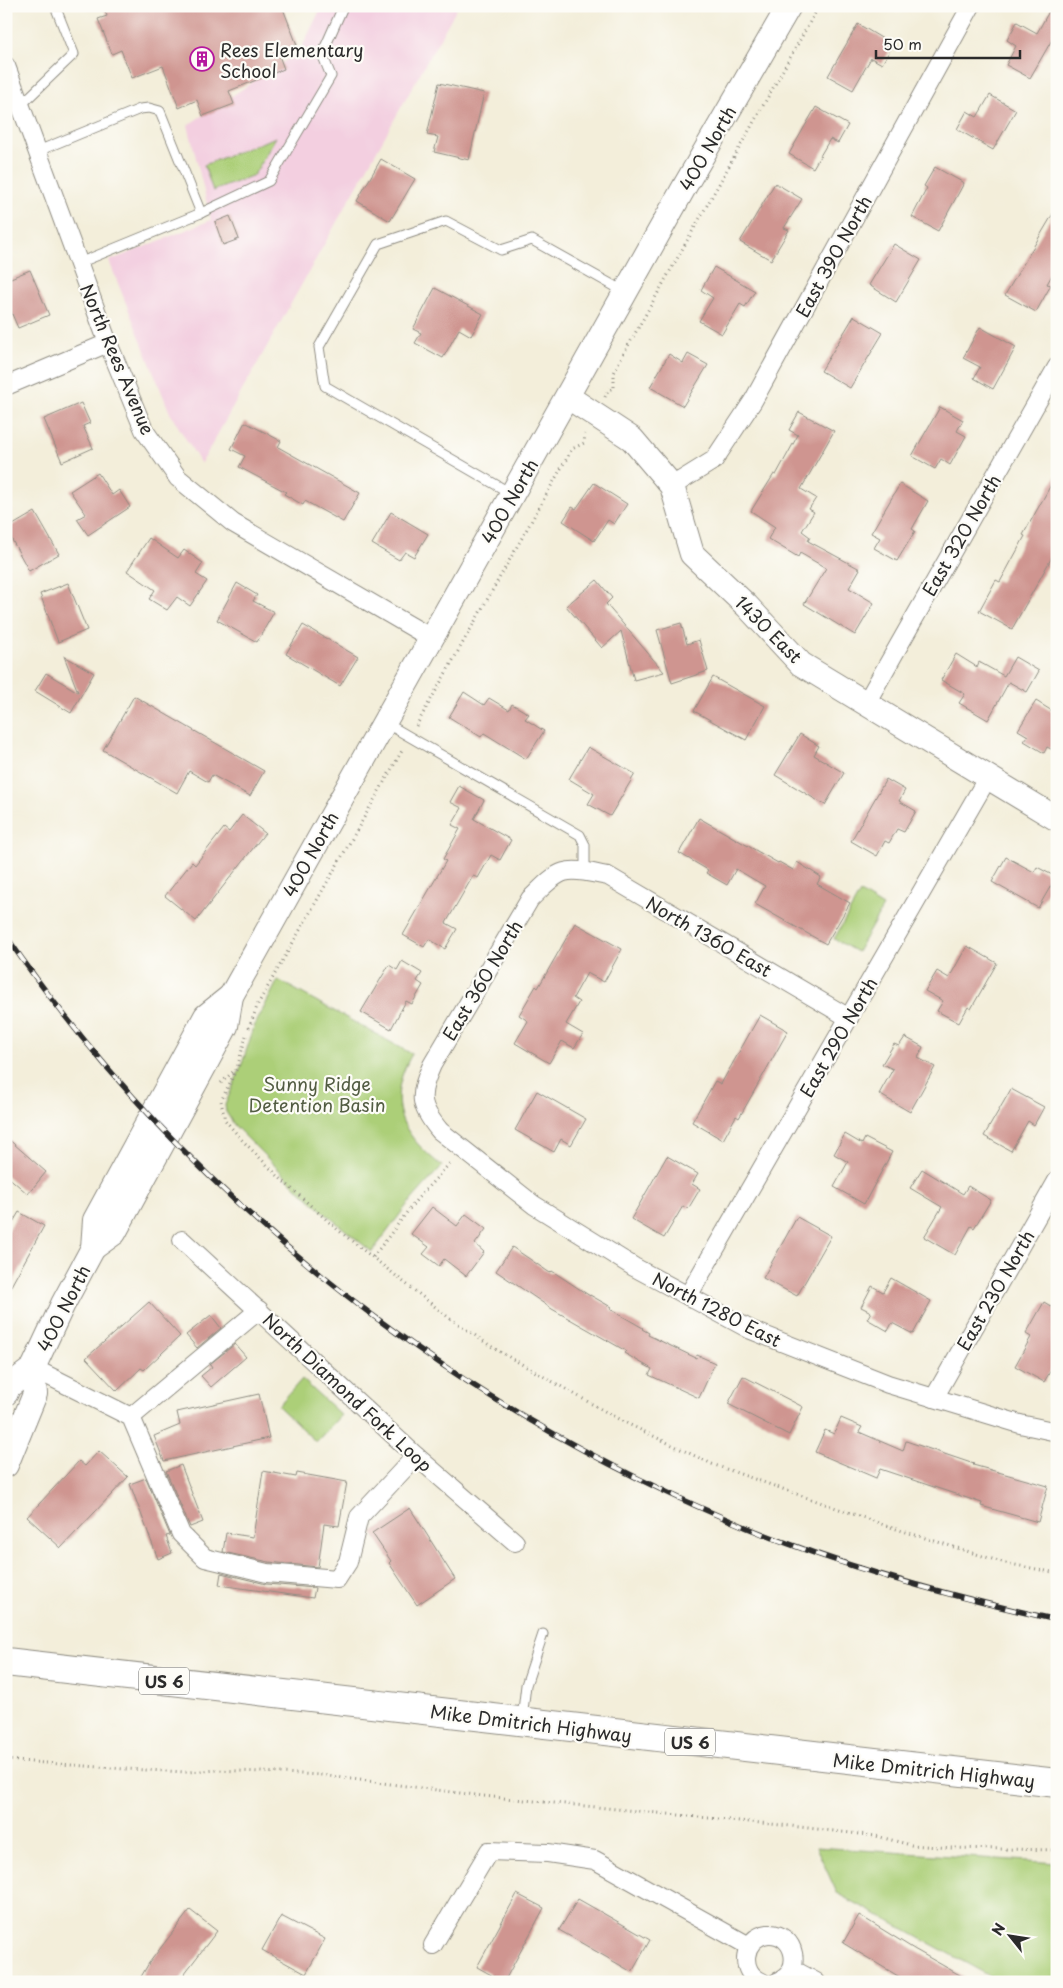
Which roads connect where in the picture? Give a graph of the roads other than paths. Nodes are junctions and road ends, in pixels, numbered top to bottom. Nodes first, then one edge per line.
1 (55, 6) edge
2 (340, 6) edge
3 (790, 6) edge
4 (971, 6) edge
5 (6, 66) edge
6 (21, 105) junction
7 (38, 152) junction
8 (201, 212) junction
9 (79, 263) junction
10 (626, 293) junction
11 (108, 343) junction
12 (1057, 368) edge
13 (6, 386) edge
14 (568, 397) junction
15 (672, 486) junction
16 (512, 494) junction
17 (431, 638) junction
18 (866, 703) junction
19 (384, 722) junction
20 (988, 778) junction
21 (1057, 819) edge
22 (585, 871) junction
23 (564, 872) joint
24 (849, 1018) junction
25 (422, 1103) joint
26 (1057, 1181) edge
27 (182, 1240) dead end
28 (688, 1296) junction
29 (259, 1310) junction
30 (33, 1368) junction
31 (6, 1393) edge
32 (934, 1398) junction
33 (131, 1417) junction
34 (1057, 1432) edge
35 (416, 1456) junction
36 (6, 1465) edge
37 (515, 1542) dead end
38 (543, 1634) dead end
39 (6, 1662) edge
40 (521, 1722) junction
41 (1057, 1783) edge
42 (433, 1945) dead end
43 (749, 1946) junction
44 (792, 1969) junction
45 (759, 1981) edge
46 (778, 1982) edge
47 (816, 1982) edge

1 - 6 lane
2 - 8 lane
3 - 10 main road, 400 North
4 - 15 street, East 390 North
5 - 6 street, North Rees Avenue
6 - 7 street, North Rees Avenue
7 - 8 lane
7 - 9 street, North Rees Avenue
8 - 9 lane
9 - 11 street, North Rees Avenue
10 - 14 main road, 400 North
10 - 16 lane
11 - 13 street
11 - 17 street, North Rees Avenue
12 - 18 street, East 320 North
14 - 15 main road, 1430 East
14 - 16 main road, 400 North
15 - 18 main road, 1430 East
16 - 17 main road, 400 North
17 - 19 main road, 400 North
18 - 20 main road, 1430 East
19 - 22 lane
19 - 30 main road, 400 North
20 - 21 main road, 1430 East
20 - 24 street, East 290 North
22 - 23 street, North 1360 East
22 - 24 street, North 1360 East
23 - 25 street, East 360 North
24 - 28 street, East 290 North
25 - 28 street, North 1280 East
26 - 32 street, East 230 North
27 - 29 street, North Diamond Fork Loop
28 - 32 street, North 1280 East
29 - 33 street
29 - 35 street, North Diamond Fork Loop
30 - 31 main road
30 - 33 street
30 - 36 main road
32 - 34 street, North 1280 East
33 - 35 street
35 - 37 street, North Diamond Fork Loop
38 - 40 lane
39 - 40 highway, Mike Dmitrich Highway / US 6
40 - 41 highway, Mike Dmitrich Highway / US 6
42 - 43 street
43 - 44 street
43 - 45 street
44 - 46 street
44 - 47 street

